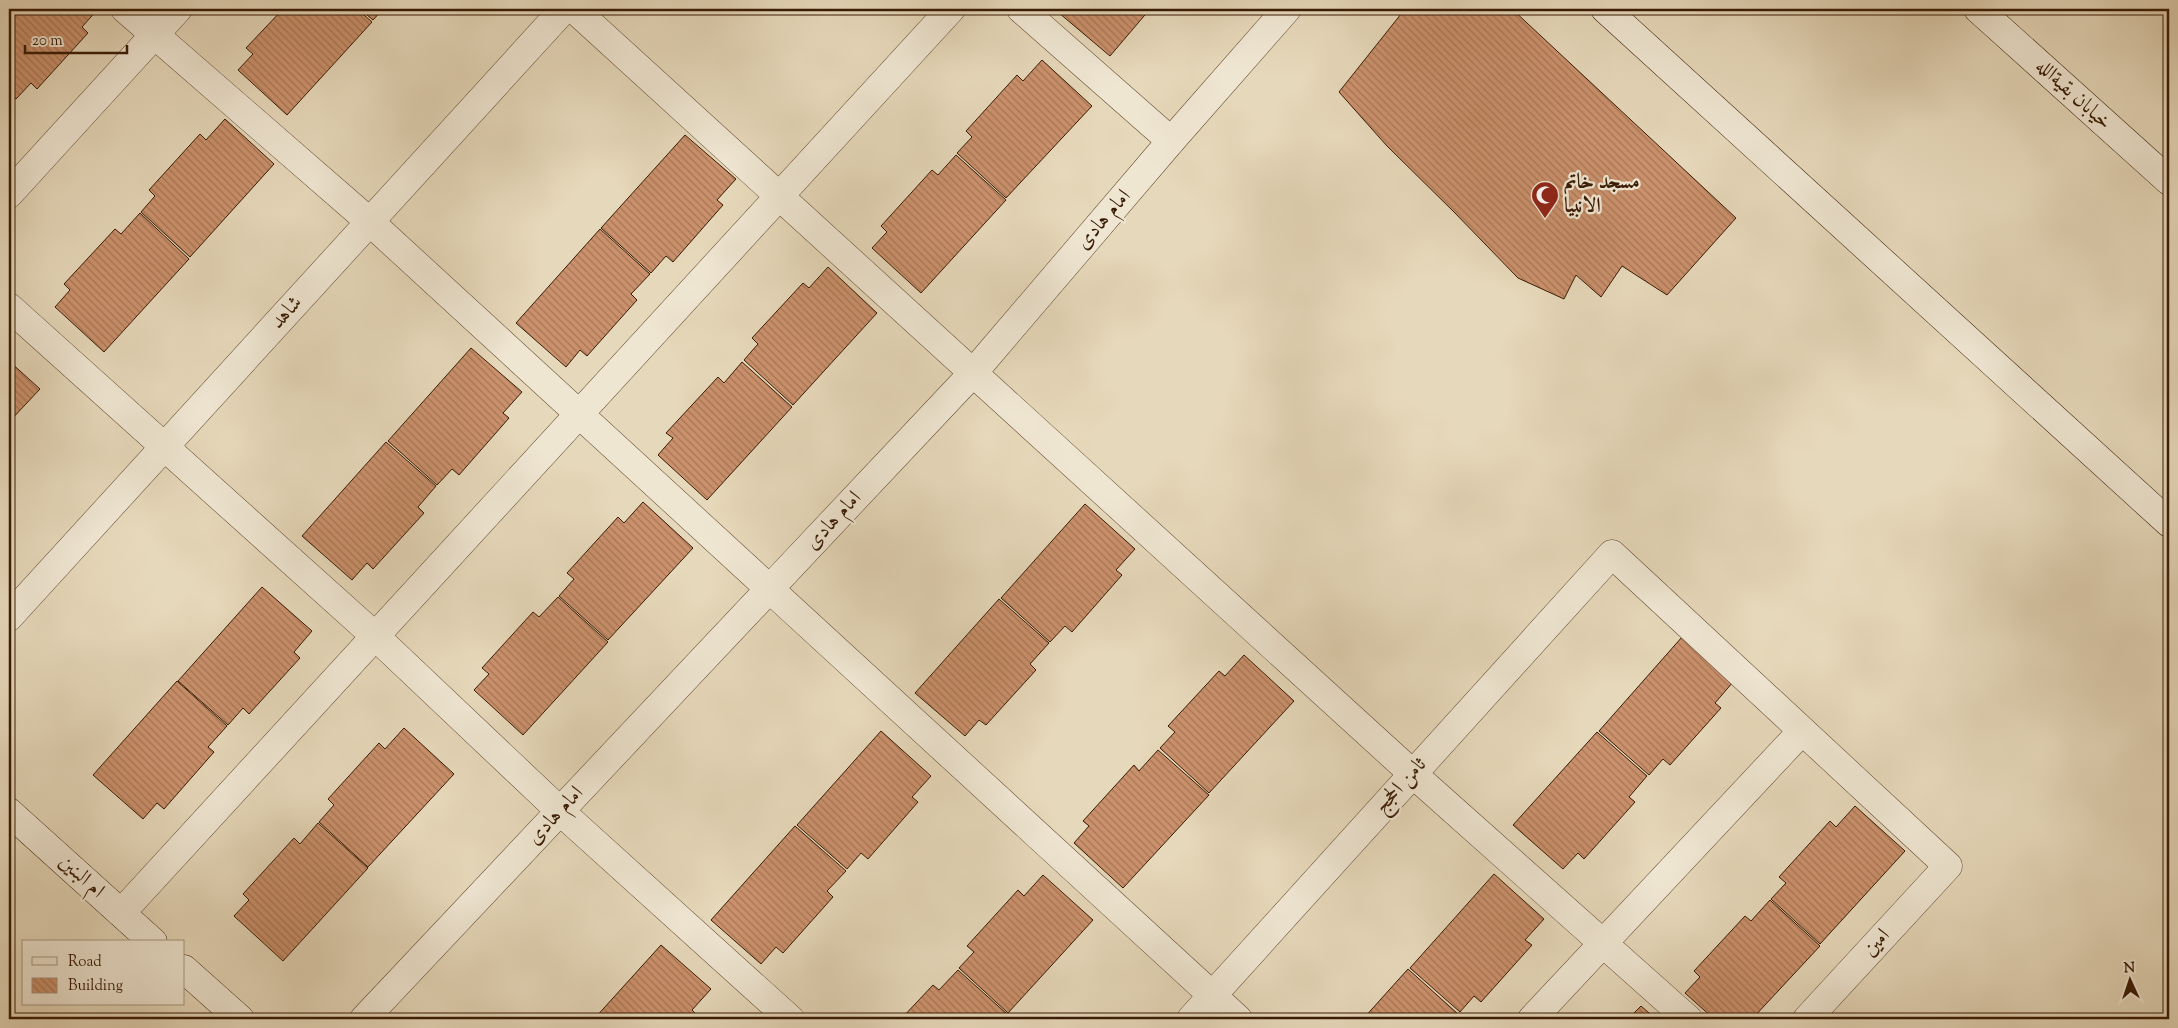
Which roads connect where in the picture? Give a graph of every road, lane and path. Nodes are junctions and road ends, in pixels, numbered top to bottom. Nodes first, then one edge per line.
1 (125, 9) edge
2 (178, 9) edge
3 (564, 9) edge
4 (574, 9) edge
5 (951, 9) edge
6 (1021, 9) edge
7 (1287, 9) edge
8 (1605, 9) edge
9 (1978, 9) edge
10 (154, 35) junction
11 (1171, 140) junction
12 (2169, 181) edge
13 (9, 194) edge
14 (780, 195) junction
15 (370, 222) junction
16 (9, 306) edge
17 (972, 374) junction
18 (578, 414) junction
19 (165, 447) junction
20 (2169, 523) edge
21 (769, 590) junction
22 (9, 617) edge
23 (375, 636) junction
24 (1802, 731) junction
25 (1412, 774) junction
26 (9, 812) edge
27 (561, 812) junction
28 (122, 913) junction
29 (151, 940) edge
30 (1603, 944) junction
31 (185, 970) edge
32 (1211, 996) junction
33 (240, 1019) edge
34 (364, 1019) edge
35 (790, 1019) edge
36 (1191, 1019) edge
37 (1238, 1019) edge
38 (1532, 1019) edge
39 (1688, 1019) edge
40 (1807, 1019) edge

1 - 10 street
2 - 10 street
3 - 15 street, شاهد
4 - 14 street
5 - 14 street
6 - 11 street
7 - 11 street, امام هادی
8 - 20 street
9 - 12 street, خیابان بقیةالله
10 - 13 street
10 - 15 street
11 - 17 street, امام هادی
14 - 17 street
14 - 18 street
15 - 18 street
15 - 19 street, شاهد
16 - 19 street
17 - 21 street, امام هادی
17 - 25 street
18 - 21 street
18 - 23 street
19 - 22 street, شاهد
19 - 23 street
21 - 27 street, امام هادی
21 - 32 street
23 - 27 street
23 - 28 street
24 - 25 street, ثامن الحجج
24 - 30 street
24 - 40 street, امین
25 - 30 street
25 - 32 street, ثامن الحجج
26 - 28 street, ام البنین
27 - 34 street, امام هادی
27 - 35 street
28 - 29 street, ام البنین
30 - 38 street
30 - 39 street
31 - 33 street
32 - 36 street, ثامن الحجج
32 - 37 street

